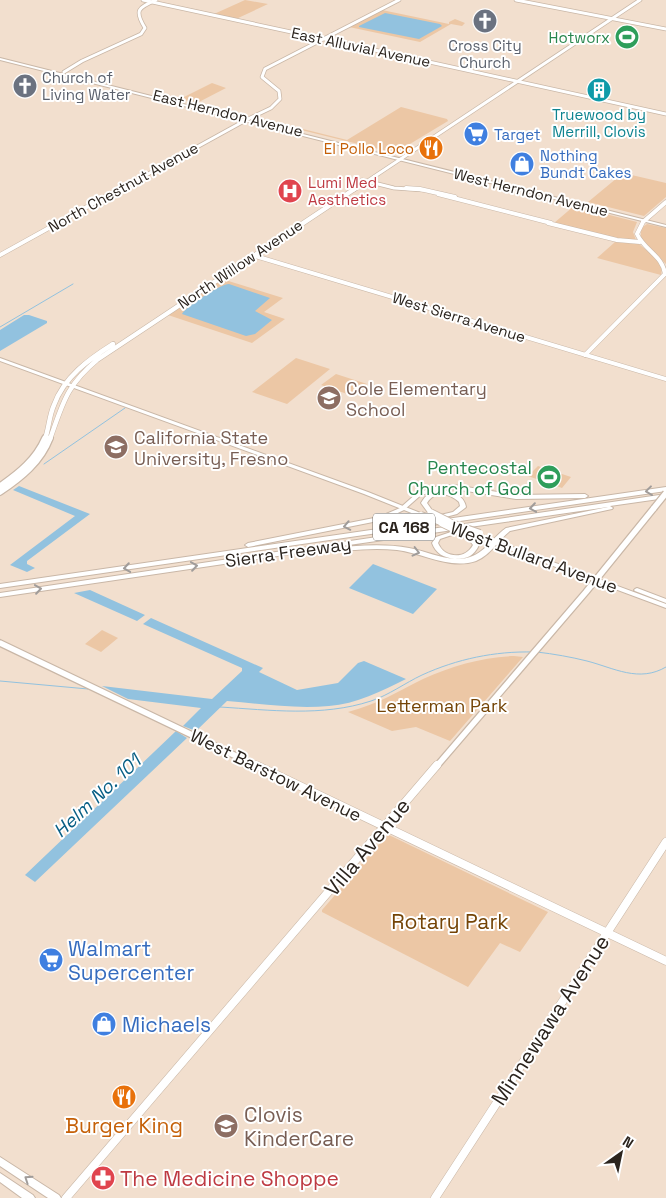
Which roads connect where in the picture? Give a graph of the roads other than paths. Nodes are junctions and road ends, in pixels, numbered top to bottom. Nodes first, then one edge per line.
1 (143, 0) edge
2 (156, 0) edge
3 (397, 0) edge
4 (516, 0) edge
5 (522, 0) edge
6 (637, 0) edge
7 (152, 2) junction
8 (568, 10) junction
9 (578, 10) junction
10 (611, 17) junction
11 (641, 23) junction
12 (592, 28) junction
13 (666, 28) edge
14 (583, 37) junction
15 (321, 39) junction
16 (553, 53) junction
17 (94, 56) junction
18 (0, 58) edge
19 (85, 60) junction
20 (543, 63) junction
21 (79, 66) junction
22 (64, 72) junction
23 (513, 80) junction
24 (518, 81) junction
25 (278, 100) junction
26 (480, 102) junction
27 (468, 113) junction
28 (666, 114) edge
29 (248, 119) junction
30 (429, 137) junction
31 (398, 158) junction
32 (473, 178) junction
33 (364, 180) junction
34 (519, 187) junction
35 (337, 198) junction
36 (666, 202) edge
37 (312, 213) junction
38 (645, 220) junction
39 (301, 224) junction
40 (666, 225) edge
41 (640, 242) junction
42 (0, 255) edge
43 (252, 255) junction
44 (151, 320) junction
45 (135, 334) junction
46 (585, 355) junction
47 (0, 357) edge
48 (666, 379) edge
49 (70, 383) junction
50 (0, 486) edge
51 (666, 489) edge
52 (0, 492) edge
53 (633, 493) junction
54 (666, 496) edge
55 (404, 507) junction
56 (427, 514) junction
57 (536, 515) junction
58 (446, 522) junction
59 (364, 532) junction
60 (471, 535) junction
61 (496, 541) junction
62 (518, 552) junction
63 (280, 553) junction
64 (549, 559) junction
65 (175, 560) junction
66 (598, 578) junction
67 (0, 586) edge
68 (0, 594) edge
69 (666, 601) edge
70 (666, 606) edge
71 (0, 643) edge
72 (384, 827) junction
73 (666, 842) edge
74 (606, 933) junction
75 (666, 961) edge
76 (0, 1161) edge
77 (0, 1177) edge
78 (30, 1198) edge
79 (56, 1198) edge
80 (66, 1198) edge
81 (435, 1198) edge

1 - 7 main road, East Alluvial Avenue
2 - 7 street
3 - 15 main road
4 - 8 main road
5 - 9 main road
6 - 10 main road, North Willow Avenue
6 - 10 main road, North Willow Avenue
7 - 15 main road, East Alluvial Avenue
7 - 17 street
8 - 9 main road
8 - 10 main road
9 - 10 main road
10 - 11 main road
10 - 11 main road
10 - 12 main road, North Willow Avenue
10 - 14 main road, North Willow Avenue
11 - 13 main road
12 - 14 main road
12 - 16 main road, North Willow Avenue
14 - 20 main road, North Willow Avenue
15 - 23 street, East Alluvial Avenue
15 - 25 main road
15 - 25 main road
16 - 20 main road
16 - 23 main road, North Willow Avenue
17 - 19 street
17 - 21 street
18 - 22 main road, East Herndon Avenue
18 - 29 main road, East Herndon Avenue
19 - 21 street
19 - 22 street
20 - 24 main road, North Willow Avenue
21 - 22 street
22 - 29 main road, East Herndon Avenue
23 - 24 street, East Alluvial Avenue
23 - 26 main road, North Willow Avenue
24 - 27 main road, North Willow Avenue
24 - 28 street, East Alluvial Avenue
25 - 29 main road, North Chestnut Avenue
25 - 29 main road, North Chestnut Avenue
26 - 27 main road
26 - 30 main road, North Willow Avenue
27 - 30 main road, North Willow Avenue
29 - 31 main road, East Herndon Avenue
29 - 42 street, North Chestnut Avenue
30 - 31 main road, North Willow Avenue
30 - 31 main road, North Willow Avenue
31 - 32 main road, West Herndon Avenue
31 - 33 main road, North Willow Avenue
31 - 34 main road, West Herndon Avenue
32 - 34 main road
32 - 38 main road, West Herndon Avenue
33 - 35 main road, North Willow Avenue
33 - 35 main road, North Willow Avenue
33 - 41 street
34 - 38 main road, West Herndon Avenue
35 - 37 main road, North Willow Avenue
35 - 39 main road, North Willow Avenue
36 - 38 street
37 - 39 main road
37 - 44 main road, North Willow Avenue
38 - 40 main road, West Herndon Avenue
38 - 41 street
39 - 43 main road, North Willow Avenue
41 - 46 street
43 - 45 main road, North Willow Avenue
43 - 46 street, West Sierra Avenue
44 - 45 main road
44 - 49 main road, North Willow Avenue
45 - 49 main road, North Willow Avenue
46 - 48 street, West Sierra Avenue
47 - 49 main road, West Bullard Avenue
49 - 50 main road
49 - 52 main road
49 - 55 main road, West Bullard Avenue
51 -> 53 highway, Sierra Freeway / CA 168
53 - 55 highway
53 -> 59 highway, Sierra Freeway / CA 168
54 - 57 highway, Sierra Freeway / CA 168
54 - 61 highway
54 - 66 main road, Villa Avenue, bridge
55 - 56 main road, West Bullard Avenue
55 -> 65 highway
56 - 58 highway, bridge
56 - 58 main road, West Bullard Avenue, bridge
56 - 59 highway
57 - 60 highway
57 - 63 highway, Sierra Freeway / CA 168
58 - 60 highway, bridge
58 - 61 main road, West Bullard Avenue, bridge
59 - 65 highway, Sierra Freeway / CA 168
60 - 61 main road, West Bullard Avenue
61 - 62 main road, West Bullard Avenue
63 -> 61 highway
61 - 64 main road, West Bullard Avenue
62 - 64 main road
62 - 66 main road, West Bullard Avenue
68 -> 63 highway, Sierra Freeway / CA 168
64 - 66 main road, West Bullard Avenue
65 -> 67 highway, Sierra Freeway / CA 168
66 - 69 main road, West Bullard Avenue
66 - 70 main road, West Bullard Avenue
66 - 72 main road, Villa Avenue
71 - 72 main road, West Barstow Avenue
72 - 74 main road, West Barstow Avenue
72 - 80 main road, Villa Avenue
73 - 74 main road, Minnewawa Avenue
74 - 75 main road, West Barstow Avenue
74 - 81 main road, Minnewawa Avenue
79 -> 76 main road
77 - 78 main road

